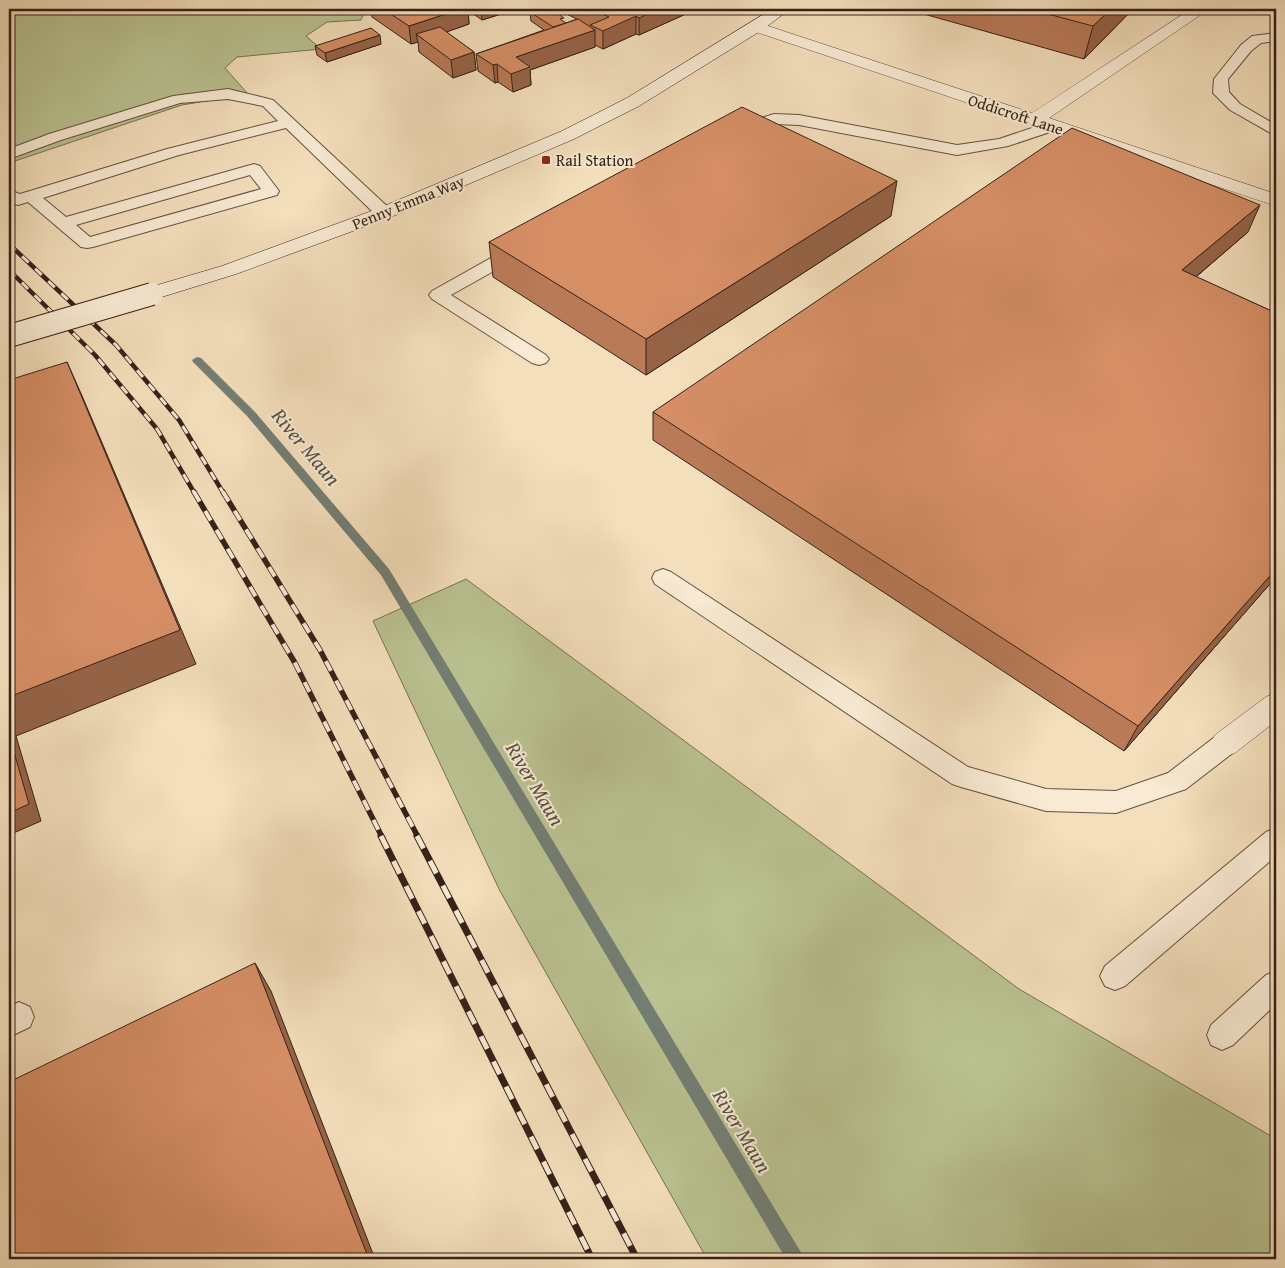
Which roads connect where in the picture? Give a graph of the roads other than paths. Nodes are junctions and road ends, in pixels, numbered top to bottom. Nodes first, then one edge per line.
1 (782, 9) edge
2 (1201, 9) edge
3 (756, 27) junction
4 (1276, 37) edge
5 (1034, 120) junction
6 (289, 123) junction
7 (1054, 126) junction
8 (1276, 131) edge
9 (719, 139) edge
10 (9, 154) edge
11 (9, 195) edge
12 (31, 196) junction
13 (1276, 200) edge
14 (384, 213) junction
15 (64, 223) junction
16 (532, 243) edge
17 (9, 336) edge
18 (539, 359) dead end
19 (664, 578) dead end
20 (1276, 705) edge
21 (1225, 744) joint
22 (1276, 840) edge
23 (1115, 976) dead end
24 (1276, 984) edge
25 (1222, 1035) dead end

1 - 3 street, Penny Emma Way
2 - 5 street
3 - 5 street, Oddicroft Lane
3 - 14 street, Penny Emma Way
4 - 8 lane
5 - 7 street, Oddicroft Lane
6 - 10 lane
6 - 12 lane
6 - 14 lane
7 - 9 lane
7 - 13 street, Oddicroft Lane
11 - 12 lane
12 - 15 lane
14 - 17 street, Penny Emma Way, bridge
15 - 15 lane
16 - 18 lane
19 - 21 lane
20 - 21 street
22 - 23 lane
24 - 25 lane

